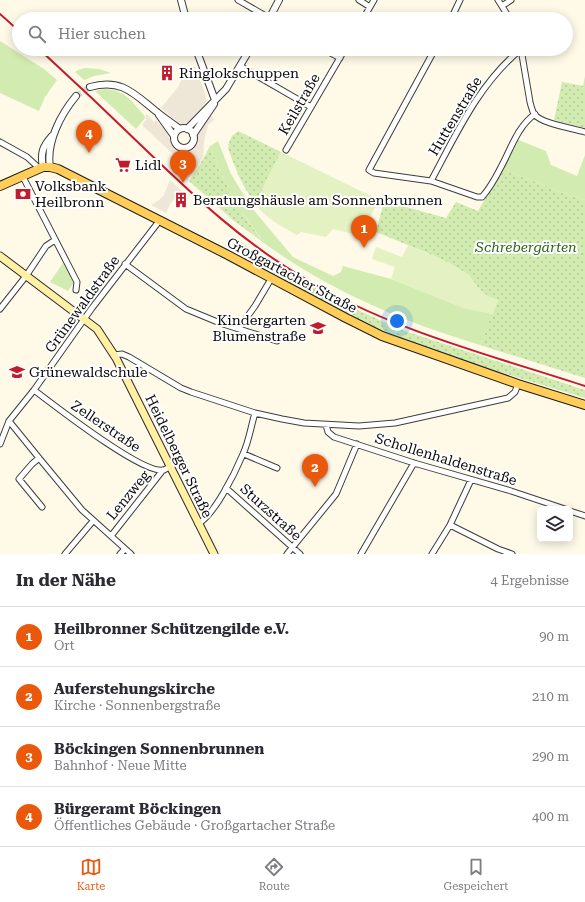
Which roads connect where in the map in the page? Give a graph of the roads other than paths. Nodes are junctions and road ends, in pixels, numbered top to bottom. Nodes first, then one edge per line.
1 (181, 0) edge
2 (238, 0) edge
3 (279, 0) edge
4 (359, 0) edge
5 (374, 0) edge
6 (460, 0) edge
7 (498, 0) edge
8 (511, 0) edge
9 (370, 6) junction
10 (502, 6) junction
11 (184, 12) edge
12 (258, 12) edge
13 (273, 12) edge
14 (367, 12) edge
15 (454, 12) edge
16 (506, 12) edge
17 (199, 56) edge
18 (246, 56) edge
19 (336, 56) edge
20 (431, 56) edge
21 (513, 56) edge
22 (522, 56) edge
23 (340, 58) joint
24 (240, 66) junction
25 (90, 86) tunnel mouth
26 (76, 96) tunnel mouth
27 (215, 100) junction
28 (311, 107) junction
29 (157, 112) junction
30 (535, 114) junction
31 (187, 128) junction
32 (180, 129) junction
33 (585, 132) edge
34 (193, 135) junction
35 (174, 136) junction
36 (0, 142) edge
37 (286, 150) dead end
38 (44, 167) junction
39 (22, 175) junction
40 (431, 181) junction
41 (0, 186) edge
42 (160, 220) junction
43 (55, 240) junction
44 (0, 256) edge
45 (125, 264) junction
46 (26, 276) junction
47 (271, 279) junction
48 (76, 290) dead end
49 (0, 309) edge
50 (84, 319) junction
51 (239, 328) junction
52 (278, 340) dead end
53 (114, 355) junction
54 (518, 384) junction
55 (34, 390) junction
56 (585, 405) edge
57 (255, 413) junction
58 (9, 421) junction
59 (326, 425) junction
60 (0, 444) edge
61 (357, 444) junction
62 (244, 454) junction
63 (38, 458) junction
64 (414, 463) junction
65 (166, 468) junction
66 (277, 468) dead end
67 (471, 480) junction
68 (226, 488) junction
69 (556, 506) edge
70 (42, 507) dead end
71 (573, 512) edge
72 (585, 516) edge
73 (93, 521) junction
74 (198, 524) junction
75 (450, 525) junction
76 (110, 536) junction
77 (292, 547) junction
78 (125, 549) junction
79 (497, 552) edge
80 (65, 554) edge
81 (120, 554) edge
82 (131, 554) edge
83 (214, 554) edge
84 (287, 554) edge
85 (300, 554) edge
86 (361, 554) edge
87 (432, 554) edge
88 (512, 554) edge

1 - 11 street
2 - 12 street
3 - 13 street
4 - 9 street
5 - 9 street
6 - 15 street
7 - 10 street
8 - 10 street
9 - 14 street
10 - 16 street
17 - 27 street
18 - 24 street
19 - 23 street
20 - 40 street
21 - 40 street, Huttenstraße
22 - 30 street
23 - 28 street, Keilstraße
24 - 27 street
24 - 28 street
25 - 29 street
26 - 38 street
27 - 31 street
27 - 34 street
28 - 37 street, Keilstraße
29 - 32 street
29 - 35 street
30 - 33 street
30 - 40 street
31 - 32 street
31 - 34 street
32 - 35 street
34 - 35 street
36 - 38 street, Großgartacher Straße
38 - 39 main road
38 - 42 main road, Großgartacher Straße
39 - 41 main road
39 - 43 street
42 - 45 street, Grünewaldstraße
42 - 47 main road, Großgartacher Straße
43 - 46 street
43 - 48 street
44 - 46 main road, Heidelberger Straße
45 - 50 street, Grünewaldstraße
45 - 51 street
46 - 49 street
46 - 50 main road, Heidelberger Straße
47 - 51 street
47 - 54 main road, Großgartacher Straße
50 - 53 main road, Heidelberger Straße
50 - 55 street, Grünewaldstraße
51 - 52 street
53 - 57 street
53 - 65 main road, Heidelberger Straße
54 - 56 main road, Großgartacher Straße
54 - 59 street
55 - 58 street, Grünewaldstraße
55 - 65 street, Zellerstraße
57 - 59 street
57 - 62 street
58 - 60 street, Grünewaldstraße
58 - 63 street
59 - 61 street, Schollenhaldenstraße
61 - 64 street, Schollenhaldenstraße
61 - 77 street
62 - 66 street
62 - 68 street
63 - 70 street
63 - 73 street
64 - 67 street, Schollenhaldenstraße
64 - 86 street
65 - 74 main road, Heidelberger Straße
65 - 76 street, Lenzweg
67 - 69 street, Schollenhaldenstraße
67 - 75 street
68 - 74 street
68 - 77 street, Sturzstraße
71 - 72 street
73 - 76 street
73 - 80 street
74 - 83 main road, Heidelberger Straße
75 - 79 street
75 - 87 street
76 - 78 street
77 - 84 street
77 - 85 street, Sturzstraße
78 - 81 street
78 - 82 street
79 - 88 street

